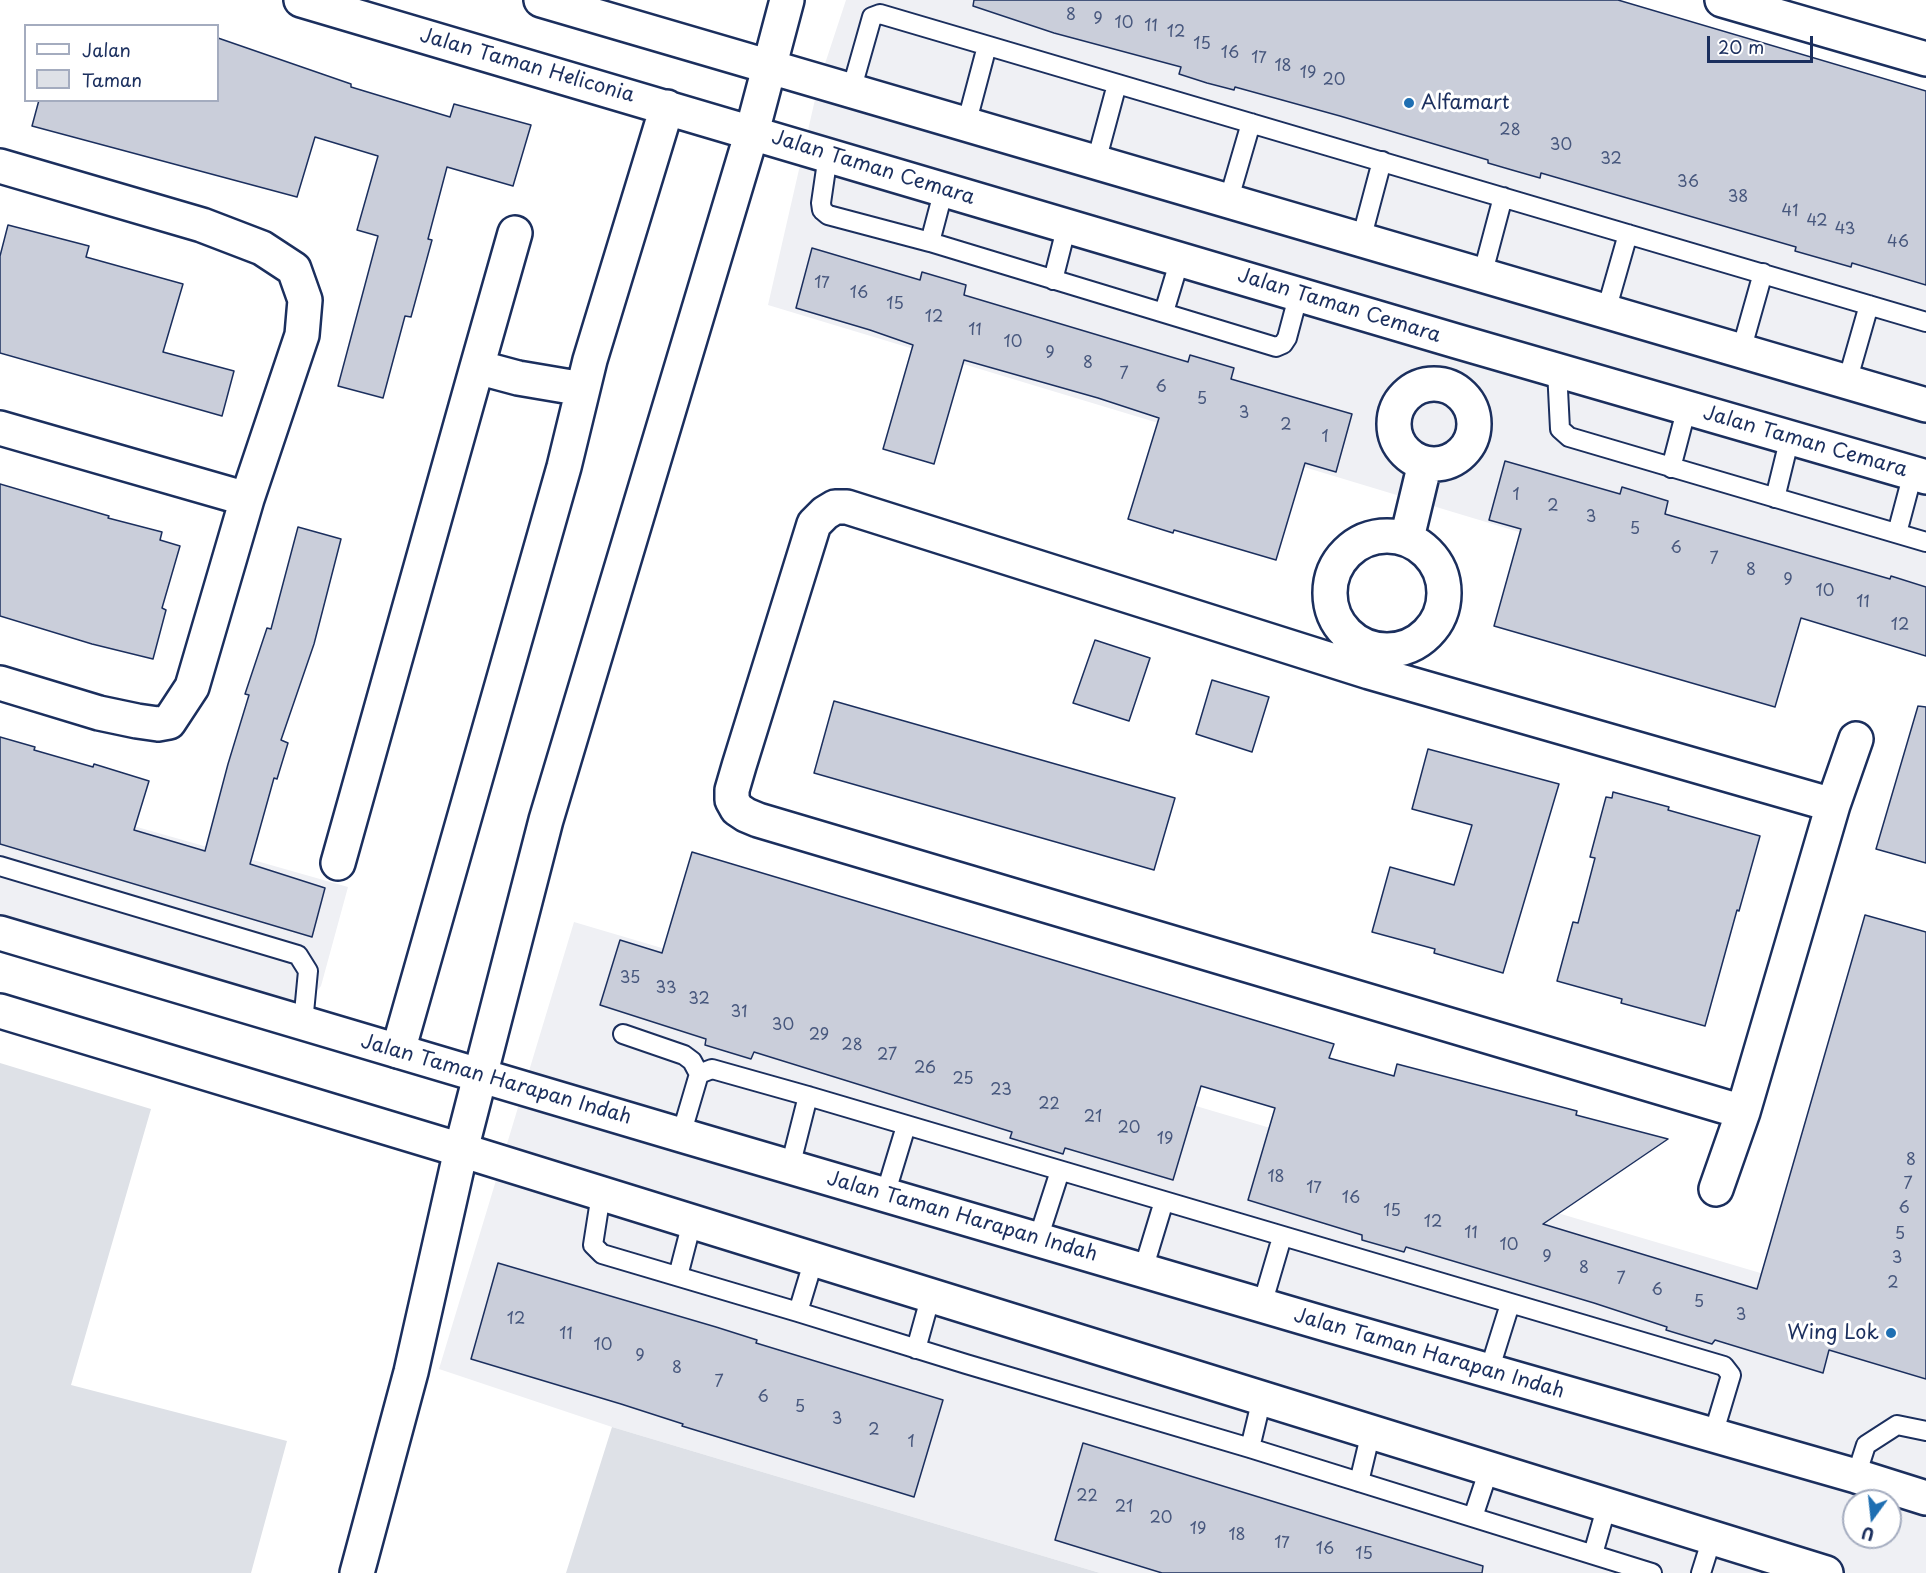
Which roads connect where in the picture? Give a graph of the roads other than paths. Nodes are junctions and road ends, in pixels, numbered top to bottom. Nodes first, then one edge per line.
1 (302, 0) edge
2 (541, 0) edge
3 (787, 0) edge
4 (1722, 0) edge
5 (987, 46) junction
6 (1926, 59) edge
7 (769, 68) junction
8 (1117, 84) junction
9 (851, 91) junction
10 (667, 107) junction
11 (1251, 123) junction
12 (966, 125) junction
13 (752, 132) junction
14 (816, 151) junction
15 (1382, 161) junction
16 (1096, 162) junction
17 (0, 166) edge
18 (944, 189) junction
19 (1503, 197) junction
20 (1228, 202) junction
21 (1067, 225) junction
22 (514, 233) dead end
23 (1628, 234) junction
24 (1361, 240) junction
25 (930, 242) junction
26 (1180, 259) junction
27 (1763, 273) junction
28 (1482, 276) junction
29 (1053, 280) junction
30 (1299, 293) junction
31 (1869, 305) junction
32 (1606, 311) junction
33 (1164, 312) junction
34 (1926, 322) edge
35 (1456, 341) junction
36 (1741, 351) junction
37 (477, 367) junction
38 (1557, 370) junction
39 (1847, 382) junction
40 (1444, 384) junction
41 (584, 389) junction
42 (1926, 405) edge
43 (1687, 407) junction
44 (0, 428) edge
45 (1790, 437) junction
46 (1425, 463) junction
47 (1671, 468) junction
48 (1920, 475) edge
49 (1775, 498) junction
50 (247, 499) junction
51 (1897, 534) junction
52 (1407, 538) junction
53 (1926, 542) edge
54 (1371, 660) junction
55 (0, 683) edge
56 (1856, 739) dead end
57 (1833, 805) junction
58 (338, 863) dead end
59 (0, 866) edge
60 (0, 933) edge
61 (0, 1011) edge
62 (303, 1023) junction
63 (623, 1034) dead end
64 (398, 1051) junction
65 (699, 1074) junction
66 (480, 1076) junction
67 (808, 1096) junction
68 (1743, 1112) junction
69 (906, 1126) junction
70 (681, 1135) junction
71 (461, 1150) junction
72 (790, 1167) junction
73 (1060, 1171) junction
74 (1716, 1189) dead end
75 (601, 1194) junction
76 (885, 1195) junction
77 (1164, 1201) junction
78 (692, 1222) junction
79 (1282, 1237) junction
80 (1038, 1239) junction
81 (814, 1259) junction
82 (1143, 1270) junction
83 (678, 1276) junction
84 (931, 1295) junction
85 (1510, 1304) junction
86 (1262, 1305) junction
87 (798, 1312) junction
88 (916, 1349) junction
89 (1489, 1371) junction
90 (1262, 1398) junction
91 (1926, 1431) edge
92 (1371, 1432) junction
93 (1713, 1435) junction
94 (1250, 1448) junction
95 (1489, 1469) junction
96 (1856, 1476) junction
97 (1359, 1482) junction
98 (1926, 1498) edge
99 (1607, 1505) junction
100 (1473, 1517) junction
101 (1712, 1538) junction
102 (1593, 1554) junction
103 (1821, 1572) edge
104 (357, 1573) edge
105 (1652, 1573) edge
106 (1701, 1573) edge

1 - 10 street, Jalan Taman Heliconia
2 - 7 street
3 - 7 street
4 - 6 street
5 - 8 lane
5 - 9 lane
5 - 12 lane
7 - 9 street
7 - 13 street
8 - 11 lane
8 - 16 lane
9 - 12 street
10 - 13 street, Jalan Taman Heliconia
10 - 41 street
11 - 15 lane
11 - 20 lane
12 - 16 street
13 - 14 street, Jalan Taman Cemara
13 - 66 street
14 - 18 street, Jalan Taman Cemara
14 - 25 lane
15 - 19 lane
15 - 24 lane
16 - 20 street
17 - 50 street
18 - 21 street, Jalan Taman Cemara
18 - 25 lane
19 - 23 lane
19 - 28 lane
20 - 24 street
21 - 26 street, Jalan Taman Cemara
21 - 29 lane
22 - 37 street
23 - 27 lane
23 - 32 lane
24 - 28 street
25 - 29 lane
26 - 30 street, Jalan Taman Cemara
26 - 33 lane
27 - 31 lane
27 - 36 lane
28 - 32 street
29 - 33 lane
30 - 33 lane
30 - 35 street, Jalan Taman Cemara
31 - 34 lane
31 - 39 lane
32 - 36 street
35 - 38 street, Jalan Taman Cemara
35 - 40 street
36 - 39 street
37 - 41 street
37 - 58 street
38 - 43 street, Jalan Taman Cemara
38 - 47 lane
39 - 42 street
40 - 46 street
40 - 46 street
41 - 64 street
43 - 45 street, Jalan Taman Cemara
43 - 47 lane
44 - 50 street
45 - 48 street, Jalan Taman Cemara
45 - 49 lane
46 - 52 street
47 - 49 lane
48 - 51 lane
49 - 51 lane
50 - 55 street
51 - 53 lane
52 - 54 street
52 - 54 street
54 - 57 street
54 - 68 street
56 - 57 street
57 - 68 street
59 - 62 lane
60 - 62 street, Jalan Taman Harapan Indah
61 - 71 street
62 - 64 street, Jalan Taman Harapan Indah
63 - 65 lane
64 - 66 street, Jalan Taman Harapan Indah
65 - 67 lane
65 - 70 lane
66 - 70 street, Jalan Taman Harapan Indah
66 - 71 street
67 - 69 lane
67 - 72 lane
68 - 74 street
69 - 73 lane
69 - 76 lane
70 - 72 street, Jalan Taman Harapan Indah
71 - 75 street
71 - 104 street
72 - 76 street, Jalan Taman Harapan Indah
73 - 77 lane
73 - 80 lane
75 - 78 street
75 - 83 lane
76 - 80 street, Jalan Taman Harapan Indah
77 - 79 lane
77 - 82 lane
78 - 81 street
78 - 83 lane
79 - 85 lane
79 - 86 lane
80 - 82 street, Jalan Taman Harapan Indah
81 - 84 street
81 - 87 lane
82 - 86 street, Jalan Taman Harapan Indah
83 - 87 lane
84 - 88 lane
84 - 90 street
85 - 89 lane
85 - 93 lane
86 - 89 street, Jalan Taman Harapan Indah
87 - 88 lane
88 - 94 lane
89 - 93 street, Jalan Taman Harapan Indah
90 - 92 street
90 - 94 lane
91 - 96 lane
92 - 95 street
92 - 97 lane
93 - 96 street, Jalan Taman Harapan Indah
94 - 97 lane
95 - 99 street
95 - 100 lane
96 - 98 street, Jalan Taman Harapan Indah
97 - 100 lane
99 - 101 street
99 - 102 lane
100 - 102 lane
101 - 103 street
101 - 106 lane
102 - 105 lane

